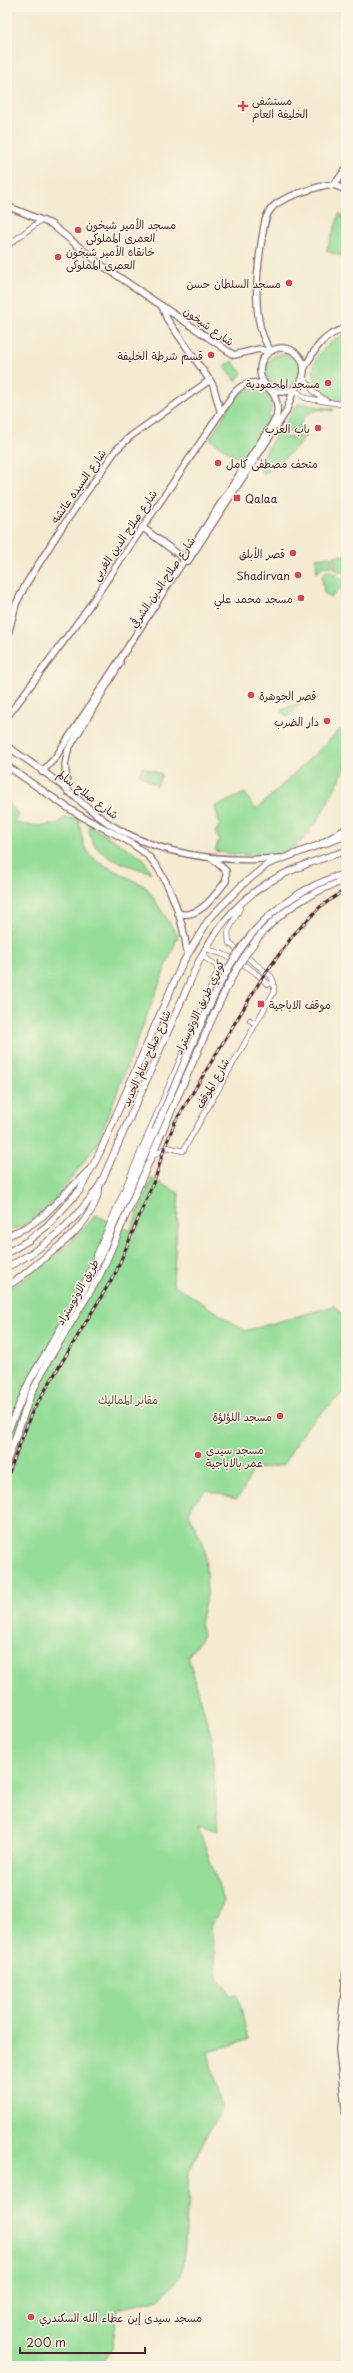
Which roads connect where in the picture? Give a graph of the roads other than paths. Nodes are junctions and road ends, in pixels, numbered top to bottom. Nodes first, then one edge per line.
1 (346, 168) edge
2 (346, 179) edge
3 (334, 184) junction
4 (346, 190) edge
5 (7, 206) edge
6 (42, 220) junction
7 (7, 246) edge
8 (162, 306) junction
9 (346, 328) edge
10 (263, 335) junction
11 (254, 350) junction
12 (270, 351) junction
13 (304, 370) junction
14 (303, 377) junction
15 (210, 380) junction
16 (267, 387) junction
17 (294, 389) junction
18 (326, 400) junction
19 (346, 405) edge
20 (220, 410) junction
21 (142, 527) junction
22 (186, 561) junction
23 (7, 638) edge
24 (7, 717) edge
25 (7, 746) edge
26 (7, 766) edge
27 (42, 772) junction
28 (68, 792) junction
29 (346, 829) edge
30 (346, 836) edge
31 (319, 845) junction
32 (346, 851) edge
33 (281, 858) junction
34 (213, 859) junction
35 (346, 873) edge
36 (346, 880) edge
37 (244, 901) junction
38 (178, 913) junction
39 (206, 949) junction
40 (187, 952) junction
41 (202, 956) junction
42 (252, 961) junction
43 (247, 969) junction
44 (274, 983) junction
45 (250, 1020) dead end
46 (256, 1024) junction
47 (154, 1131) joint
48 (162, 1132) joint
49 (150, 1158) junction
50 (95, 1165) junction
51 (100, 1185) junction
52 (7, 1236) edge
53 (7, 1253) edge
54 (7, 1266) edge
55 (7, 1286) edge
56 (80, 1296) junction
57 (7, 1433) edge
58 (7, 1461) edge
59 (346, 1972) edge
60 (346, 2116) edge

1 - 3 main road
2 - 4 main road
3 - 4 main road
3 - 10 main road
5 - 6 main road, شارع شيخون
6 - 7 street
6 - 8 main road, شارع شيخون
8 - 11 main road, شارع شيخون
8 - 15 main road, شارع شيخون
9 - 13 main road
10 - 11 main road
10 - 12 main road
11 - 12 main road, شارع شيخون
12 - 13 main road
12 - 16 main road
13 - 14 main road
14 - 17 main road
14 - 18 street
15 - 20 main road, شارع شيخون
15 - 23 main road, شارع السيده عائشه
16 - 17 main road
16 - 20 main road, شارع صلاح الدين الغربى
16 - 22 main road, شارع صلاح الدين الشرقي
17 - 18 street
17 - 22 main road, شارع صلاح الدين الشرقي
18 - 19 street
20 - 21 main road, شارع صلاح الدين الغربى
21 - 22 main road
21 - 24 main road, شارع صلاح الدين الغربى
22 - 27 main road, شارع صلاح الدين الشرقي
22 - 28 main road, شارع صلاح الدين الشرقي
25 - 27 main road, شارع صلاح سالم
26 - 38 main road, شارع صلاح سالم
27 - 28 main road, شارع صلاح سالم
28 - 34 main road, شارع صلاح سالم
29 - 31 highway, شارع صلاح سالم
30 - 31 highway
31 - 33 highway, شارع صلاح سالم
32 - 37 highway, شارع صلاح سالم الجديد
33 - 34 main road, شارع صلاح سالم
33 - 40 highway, شارع صلاح سالم الجديد
34 - 38 main road
35 - 47 highway, كوبري طريق الاوتوستراد, bridge
36 - 48 highway, كوبري طريق الاوتوستراد, bridge
37 - 39 highway, شارع صلاح سالم الجديد
37 - 42 street
38 - 40 main road, شارع صلاح سالم
39 - 41 highway, شارع صلاح سالم الجديد
39 - 43 street
40 - 50 highway, شارع صلاح سالم الجديد
41 - 51 highway, شارع صلاح سالم الجديد
41 - 56 street
42 - 43 street
42 - 44 street
43 - 44 street
44 - 46 street, شارع الموقف
45 - 46 street
46 - 49 street, شارع الموقف
47 - 56 highway, طريق الاوتوستراد
48 - 49 highway, طريق الاوتوستراد
49 - 58 highway, طريق الاوتوستراد
50 - 52 highway
50 - 53 highway, شارع صلاح سالم الجديد
51 - 54 highway, شارع صلاح سالم الجديد
51 - 55 highway
56 - 57 highway, طريق الاوتوستراد
59 - 60 main road

